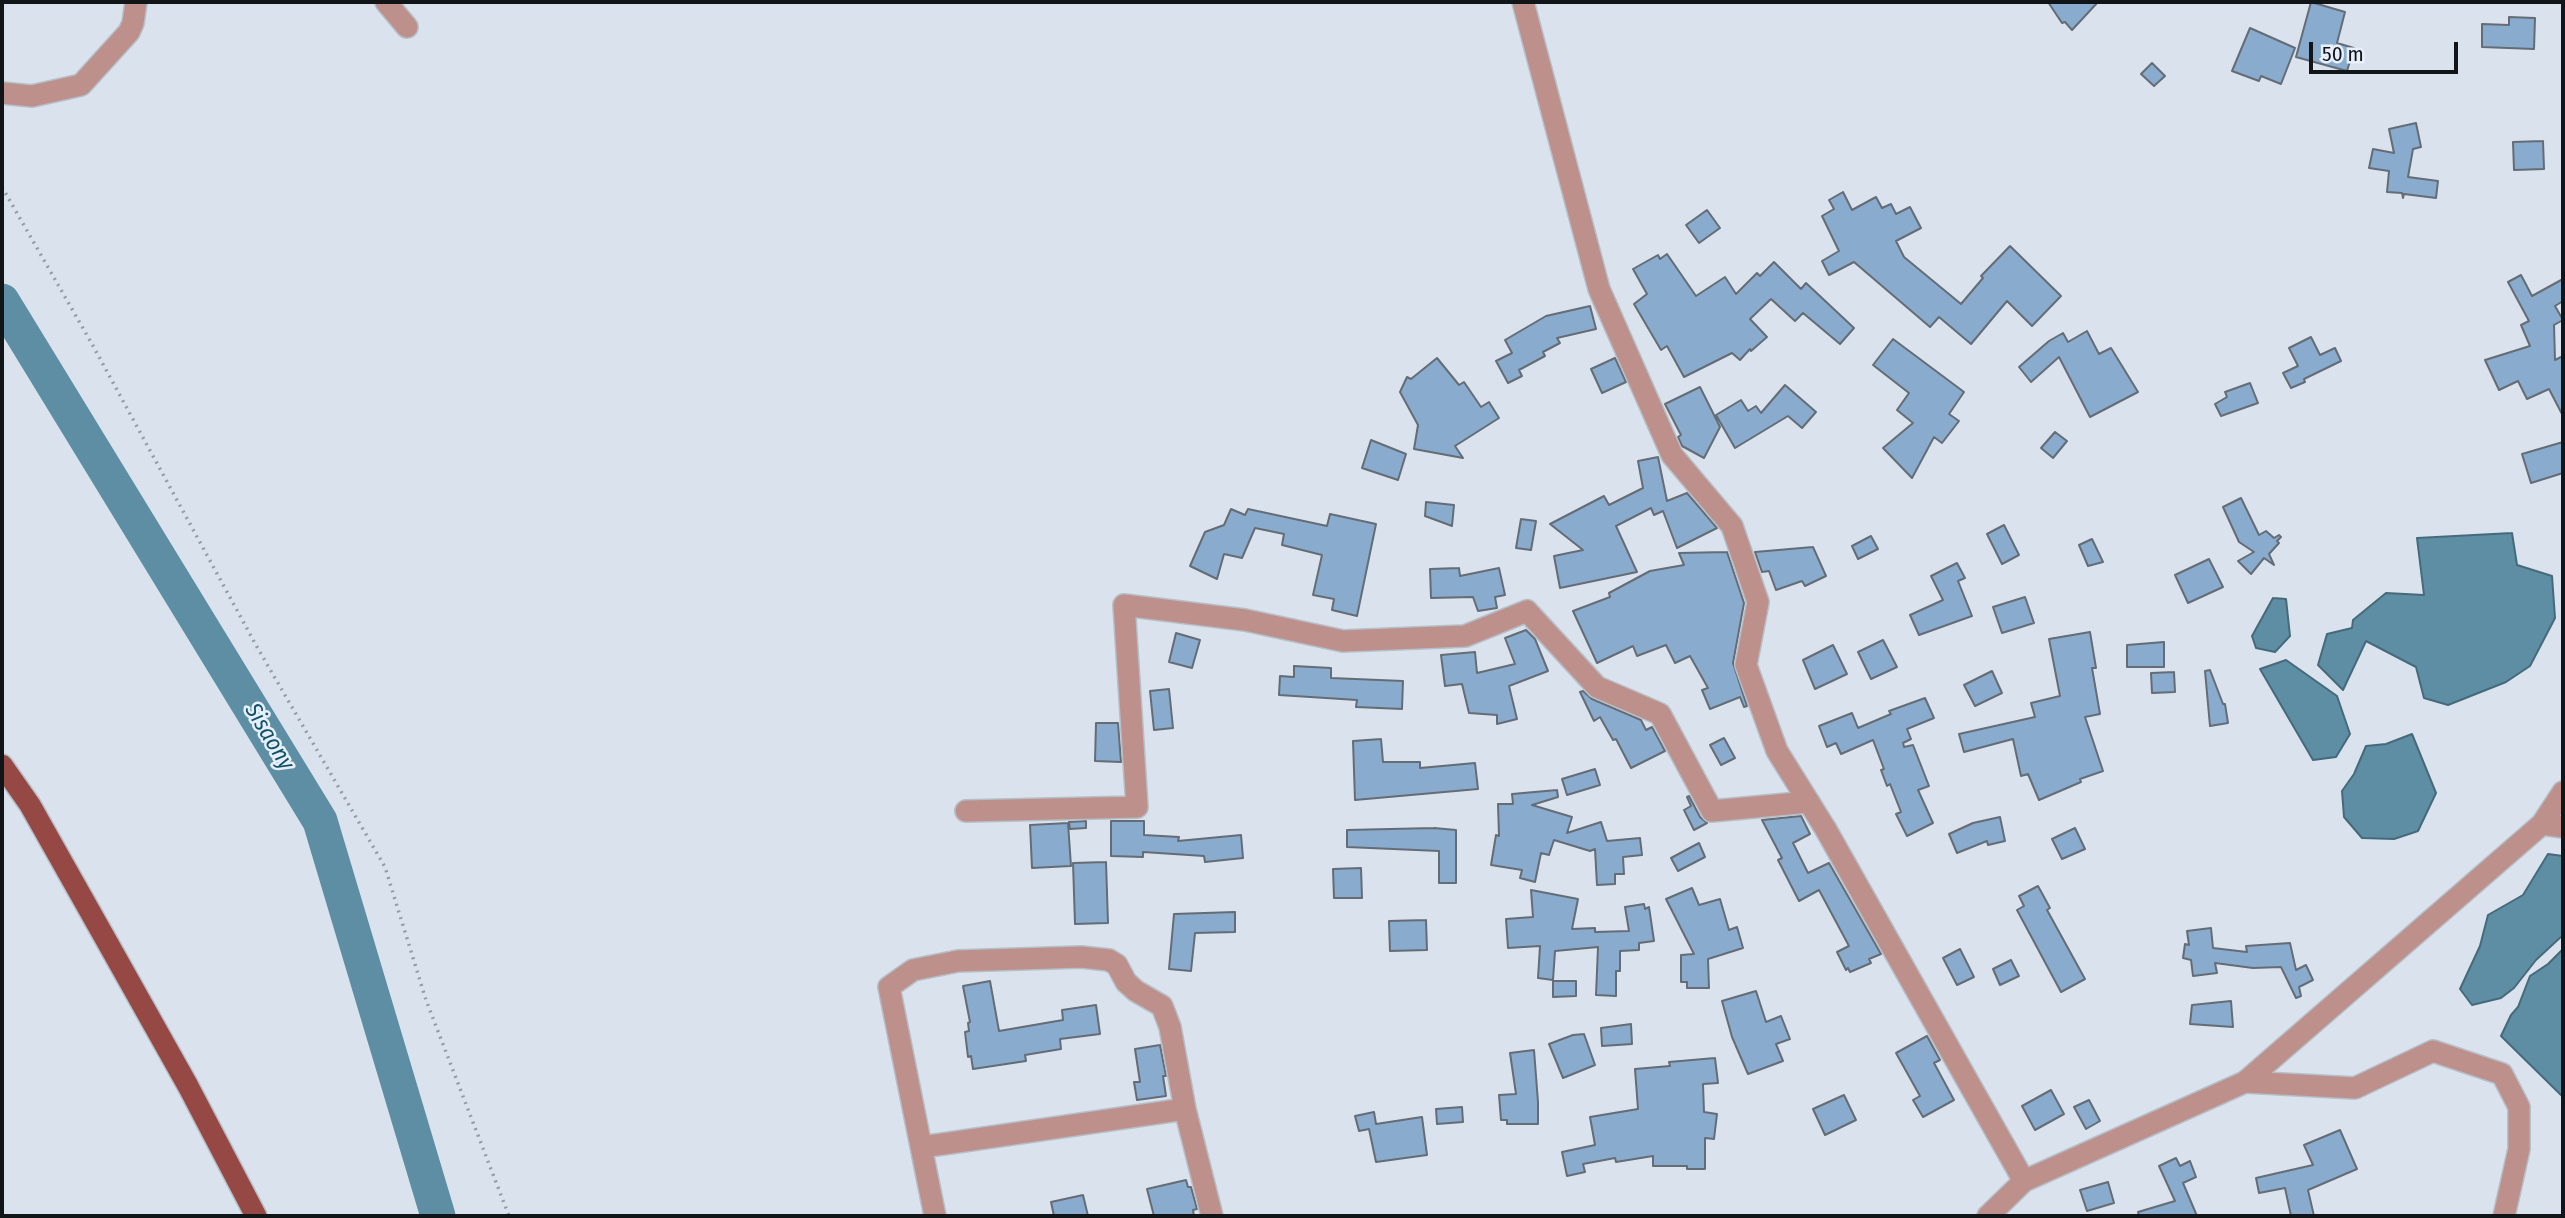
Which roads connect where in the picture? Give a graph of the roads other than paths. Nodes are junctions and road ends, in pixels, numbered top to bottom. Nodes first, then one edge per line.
1 (136, 2) edge
2 (386, 2) edge
3 (1523, 2) edge
4 (407, 27) dead end
5 (2, 93) edge
6 (2, 765) edge
7 (2563, 793) edge
8 (1809, 802) junction
9 (966, 811) dead end
10 (2542, 824) junction
11 (2563, 827) edge
12 (2245, 1082) junction
13 (1185, 1110) junction
14 (922, 1147) junction
15 (2024, 1181) junction
16 (256, 1216) edge
17 (935, 1216) edge
18 (1212, 1216) edge
19 (1988, 1216) edge
20 (2504, 1216) edge

1 - 5 street
2 - 4 street
3 - 8 street
6 - 16 main road
7 - 10 street
8 - 9 street
8 - 15 street
10 - 11 street
10 - 12 street
12 - 15 street
12 - 20 street
13 - 14 street
13 - 14 street
13 - 18 street
14 - 17 street
15 - 19 street

